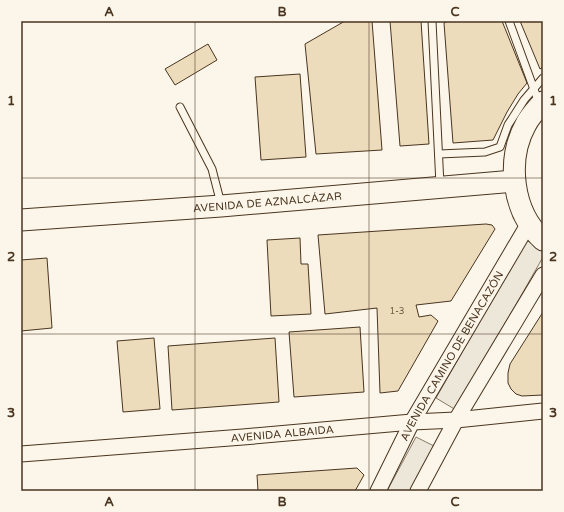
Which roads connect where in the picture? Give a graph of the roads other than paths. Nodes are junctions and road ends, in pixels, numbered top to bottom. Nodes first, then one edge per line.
1 (432, 21) edge
2 (509, 21) edge
3 (543, 78) edge
4 (539, 99) edge
5 (180, 107) dead end
6 (438, 154) junction
7 (514, 181) junction
8 (440, 187) junction
9 (221, 206) junction
10 (21, 220) edge
11 (529, 223) junction
12 (543, 240) edge
13 (543, 275) edge
14 (543, 411) edge
15 (456, 420) junction
16 (412, 422) junction
17 (21, 454) edge
18 (378, 491) edge
19 (418, 491) edge

1 - 6 lane
2 - 4 lane
3 - 4 lane
4 - 6 lane
4 - 7 street
5 - 9 lane
6 - 8 lane
7 - 8 street, AVENIDA DE AZNALCÁZAR
7 - 11 street
8 - 9 street, AVENIDA DE AZNALCÁZAR
9 - 10 street, AVENIDA DE AZNALCÁZAR
11 - 12 street
11 - 16 street, AVENIDA CAMINO DE BENACAZÓN
13 - 15 street
14 - 15 street, AVENIDA ALBAIDA
15 - 16 street, AVENIDA ALBAIDA
15 - 19 street
16 - 17 street, AVENIDA ALBAIDA
16 - 18 street, AVENIDA CAMINO DE BENACAZÓN

